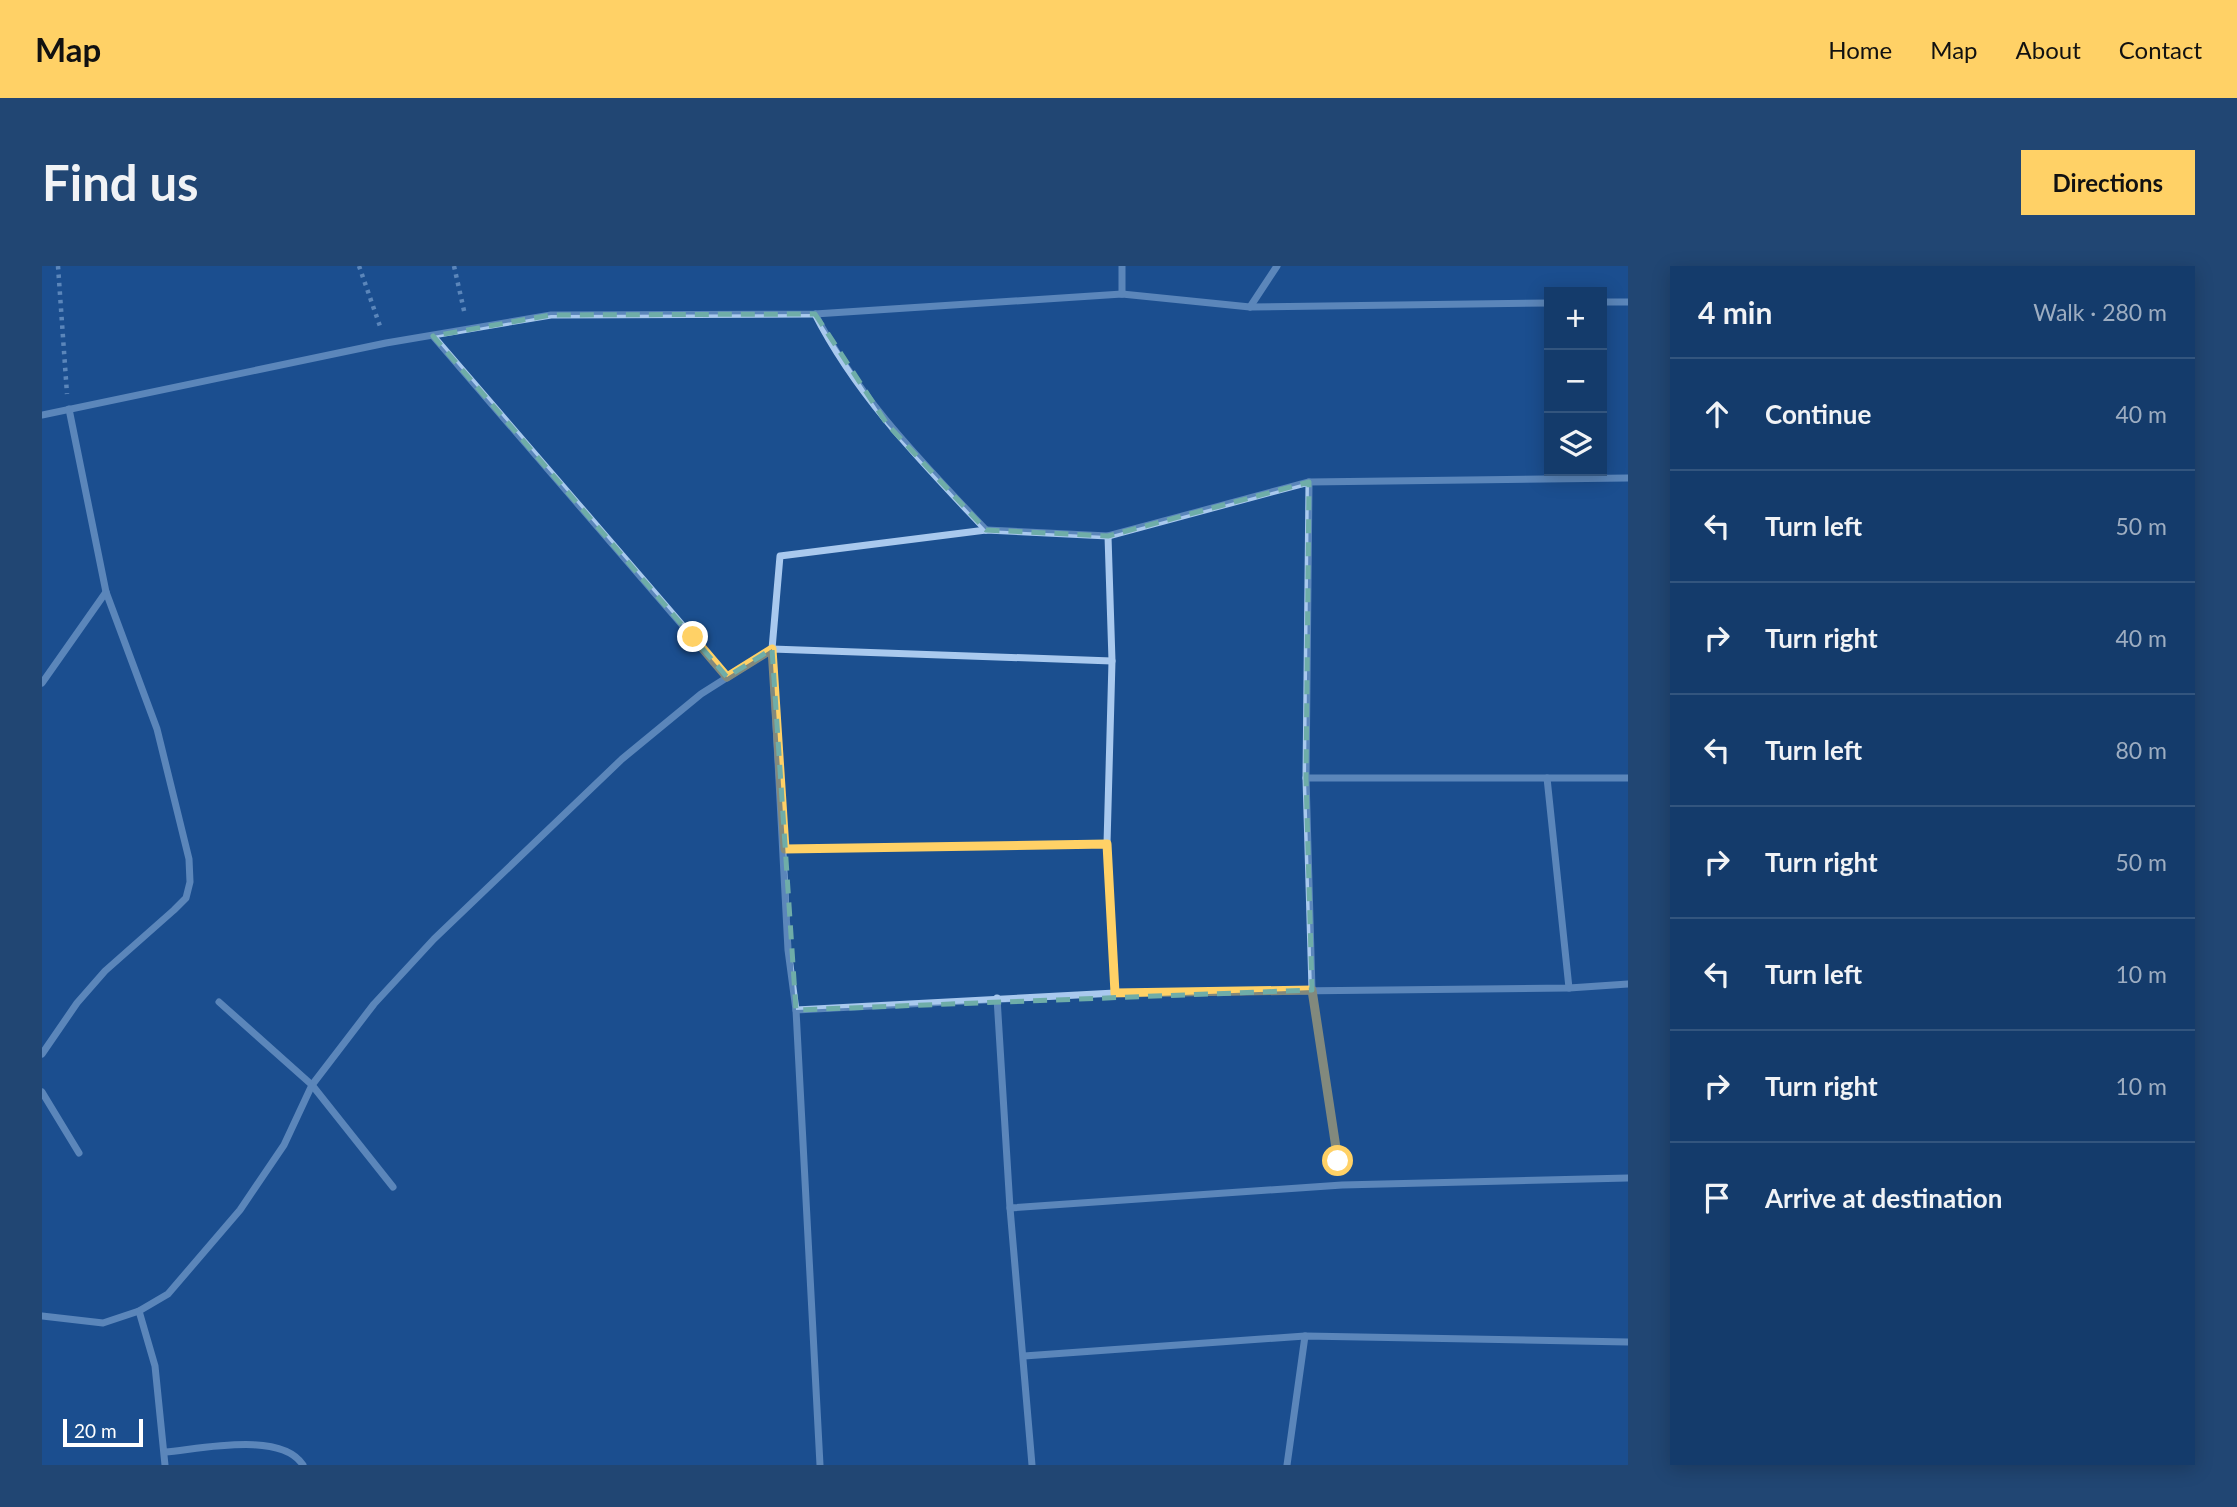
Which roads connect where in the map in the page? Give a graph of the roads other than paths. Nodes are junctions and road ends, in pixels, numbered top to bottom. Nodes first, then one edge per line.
1 (1122, 266) edge
2 (1277, 266) edge
3 (1122, 294) junction
4 (1607, 302) edge
5 (1628, 302) edge
6 (1544, 303) edge
7 (1250, 307) junction
8 (815, 314) junction
9 (433, 335) junction
10 (69, 409) junction
11 (42, 415) edge
12 (1628, 478) edge
13 (1309, 482) junction
14 (986, 530) junction
15 (1108, 537) junction
16 (106, 592) junction
17 (772, 649) junction
18 (1112, 661) junction
19 (727, 677) junction
20 (42, 683) edge
21 (1306, 778) junction
22 (1547, 778) junction
23 (1628, 778) edge
24 (1107, 844) junction
25 (785, 849) junction
26 (1628, 984) edge
27 (1569, 988) junction
28 (1312, 990) junction
29 (1115, 993) junction
30 (996, 998) junction
31 (219, 1002) dead end
32 (796, 1010) junction
33 (42, 1054) edge
34 (312, 1085) junction
35 (42, 1091) edge
36 (79, 1153) dead end
37 (1628, 1178) edge
38 (393, 1187) dead end
39 (1010, 1208) junction
40 (139, 1311) junction
41 (42, 1316) edge
42 (1306, 1336) junction
43 (1628, 1342) edge
44 (1024, 1356) junction
45 (165, 1452) junction
46 (165, 1465) edge
47 (303, 1465) edge
48 (820, 1465) edge
49 (1032, 1465) edge
50 (1287, 1465) edge

1 - 3 street
2 - 7 street
3 - 7 street
3 - 8 street
4 - 5 street
6 - 7 street
8 - 9 street
8 - 14 street
9 - 10 street
9 - 19 street
10 - 11 street
10 - 16 street
12 - 13 street
13 - 15 street
13 - 21 street
14 - 15 street
14 - 17 street
15 - 18 street
16 - 20 street
16 - 33 street
17 - 18 street
17 - 19 street
17 - 25 street
18 - 24 street
19 - 34 street
21 - 22 street
21 - 28 street
22 - 23 street
22 - 27 street
24 - 25 street
24 - 29 street
25 - 32 street
26 - 27 street
27 - 28 street
28 - 29 street
29 - 30 street
30 - 32 street
30 - 39 street
31 - 34 street
32 - 48 street
34 - 38 street
34 - 40 street
35 - 36 street
37 - 39 street
39 - 44 street
40 - 41 street
40 - 45 street
42 - 43 street
42 - 44 street
42 - 50 street
44 - 49 street
45 - 46 street
45 - 47 street

